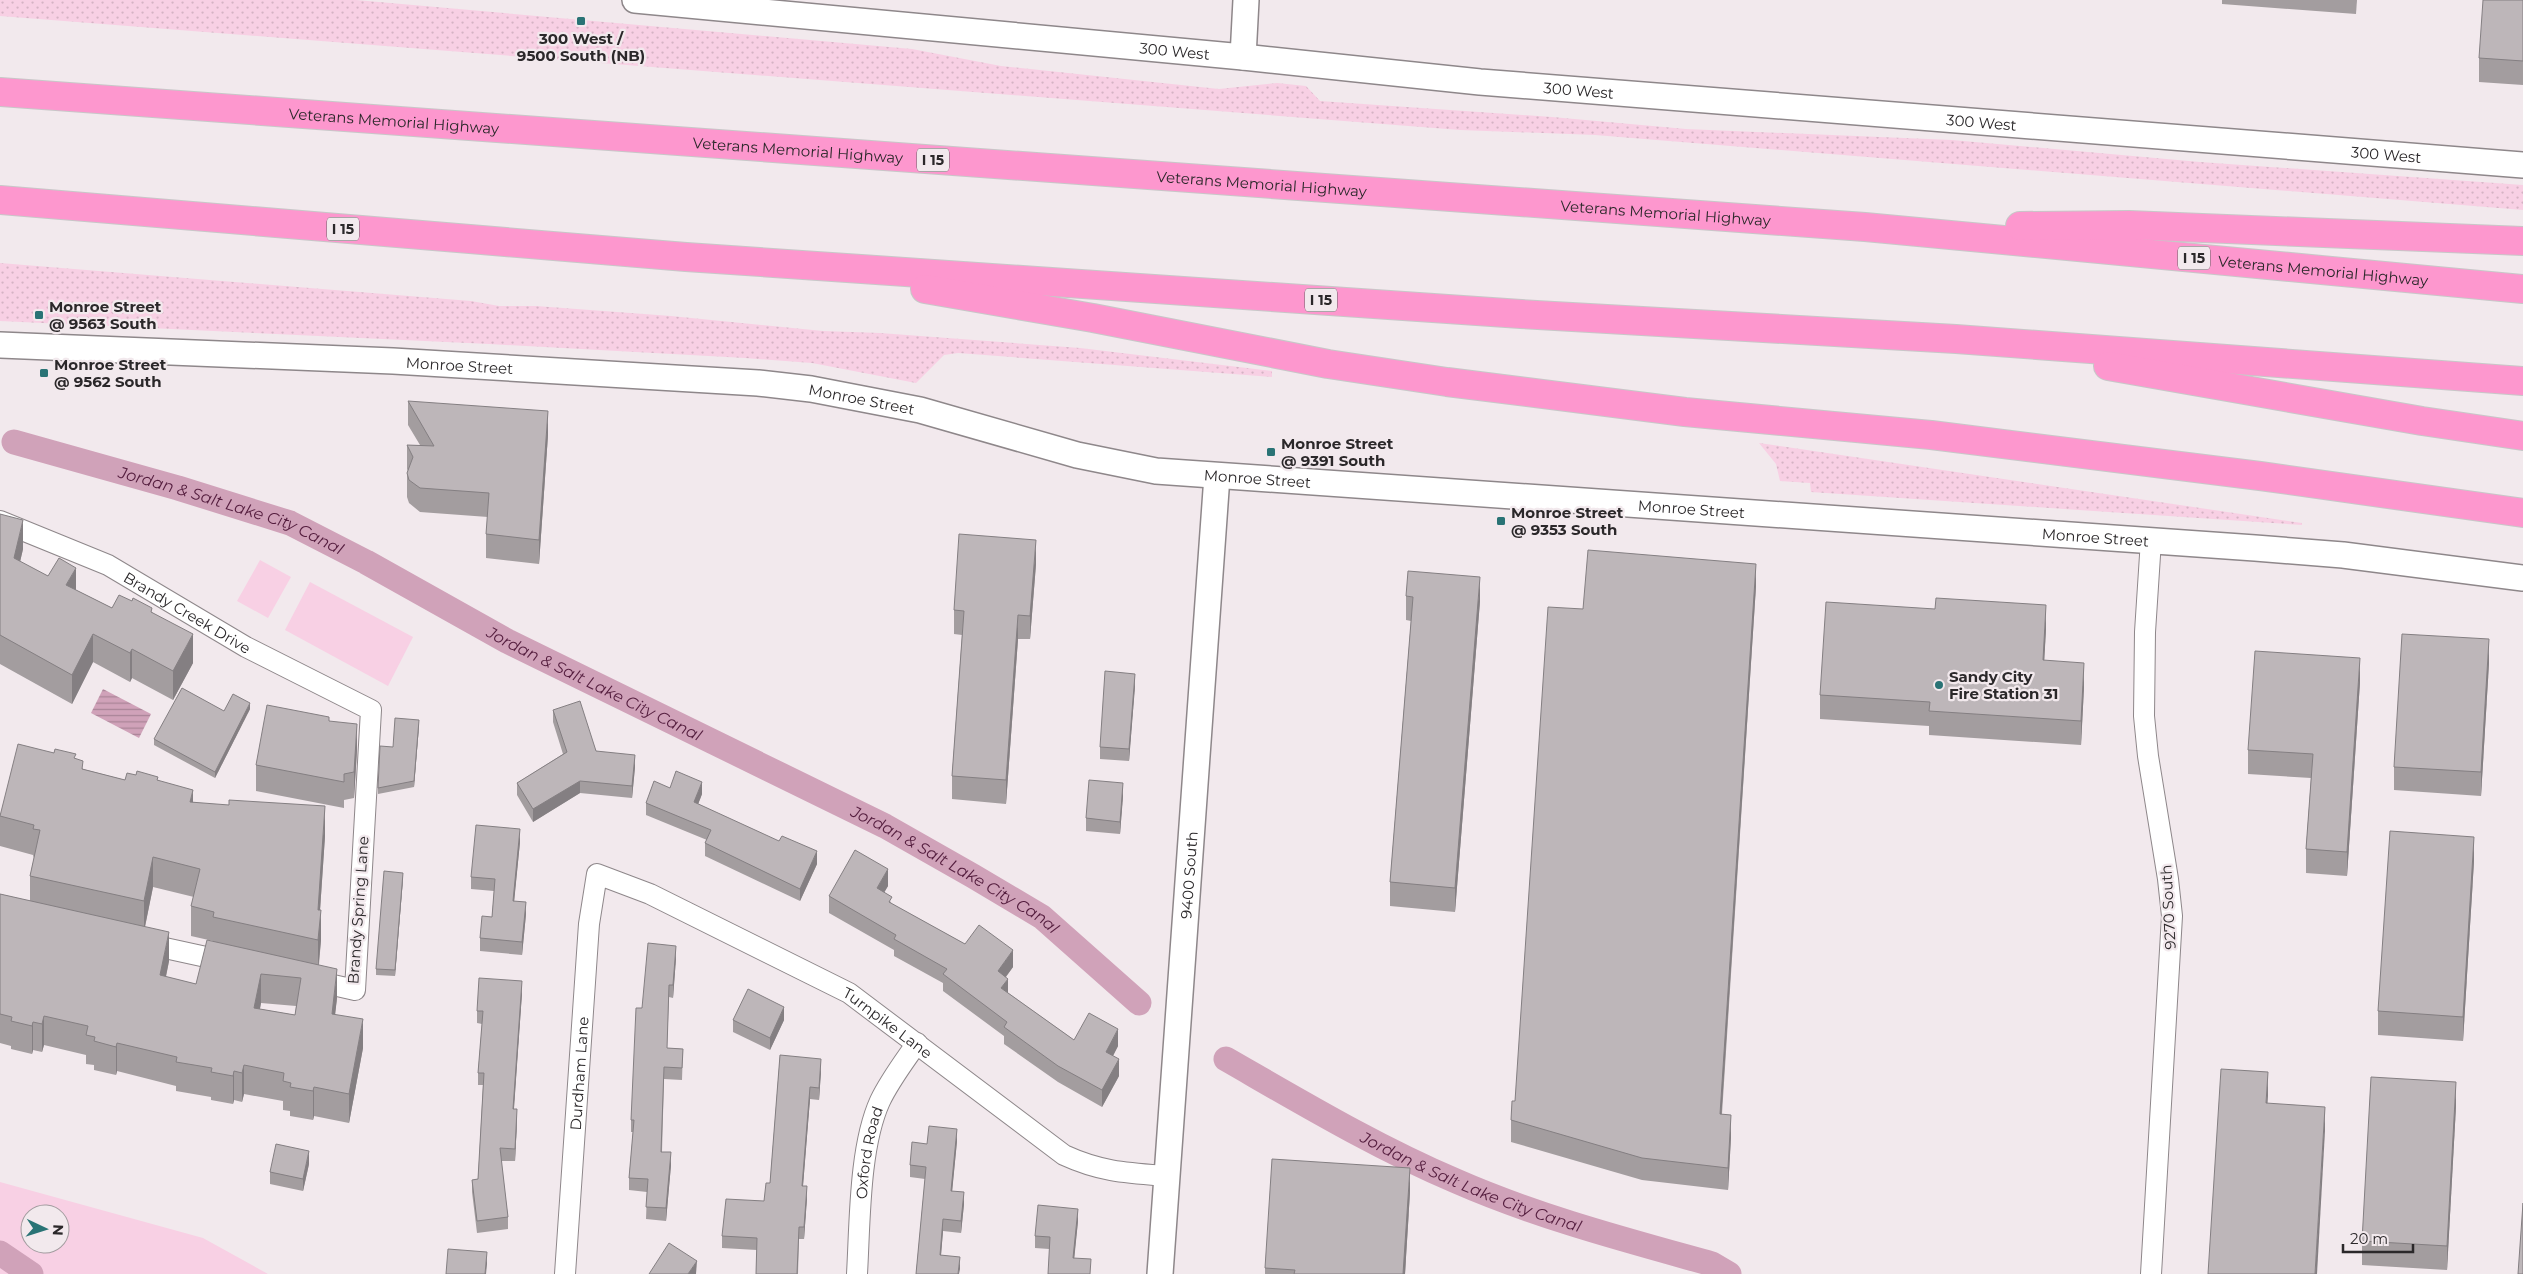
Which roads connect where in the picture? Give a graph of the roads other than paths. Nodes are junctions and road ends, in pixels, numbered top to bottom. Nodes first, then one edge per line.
1 (635, 0) edge
2 (1246, 0) edge
3 (1243, 57) junction
4 (0, 92) edge
5 (2523, 165) edge
6 (0, 200) edge
7 (1865, 227) junction
8 (2523, 241) edge
9 (686, 257) junction
10 (2523, 289) edge
11 (1956, 339) junction
12 (0, 345) edge
13 (2523, 381) edge
14 (2523, 436) edge
15 (1217, 476) junction
16 (2523, 513) edge
17 (0, 521) edge
18 (2151, 540) junction
19 (2523, 578) edge
20 (371, 710) joint
21 (596, 874) joint
22 (125, 939) edge
23 (249, 967) edge
24 (288, 975) edge
25 (917, 1044) junction
26 (1167, 1176) junction
27 (565, 1274) edge
28 (857, 1274) edge
29 (1160, 1274) edge
30 (2151, 1274) edge

1 - 3 street, 300 West
2 - 3 street
3 - 5 street, 300 West
4 - 7 highway, Veterans Memorial Highway / I 15
6 - 9 highway, I 15
7 - 8 highway
7 - 10 highway, Veterans Memorial Highway / I 15
9 - 11 highway, I 15
9 - 16 highway
11 - 13 highway, I 15
11 - 14 highway
12 - 15 street, Monroe Street
15 - 18 street, Monroe Street
15 - 26 street, 9400 South
17 - 20 street, Brandy Creek Drive
18 - 19 street, Monroe Street
18 - 30 street, 9270 South
20 - 24 street, Brandy Spring Lane
21 - 25 street, Turnpike Lane
21 - 27 street, Durdham Lane
22 - 23 street
25 - 26 street, Turnpike Lane
25 - 28 street, Oxford Road
26 - 29 street, 9400 South

